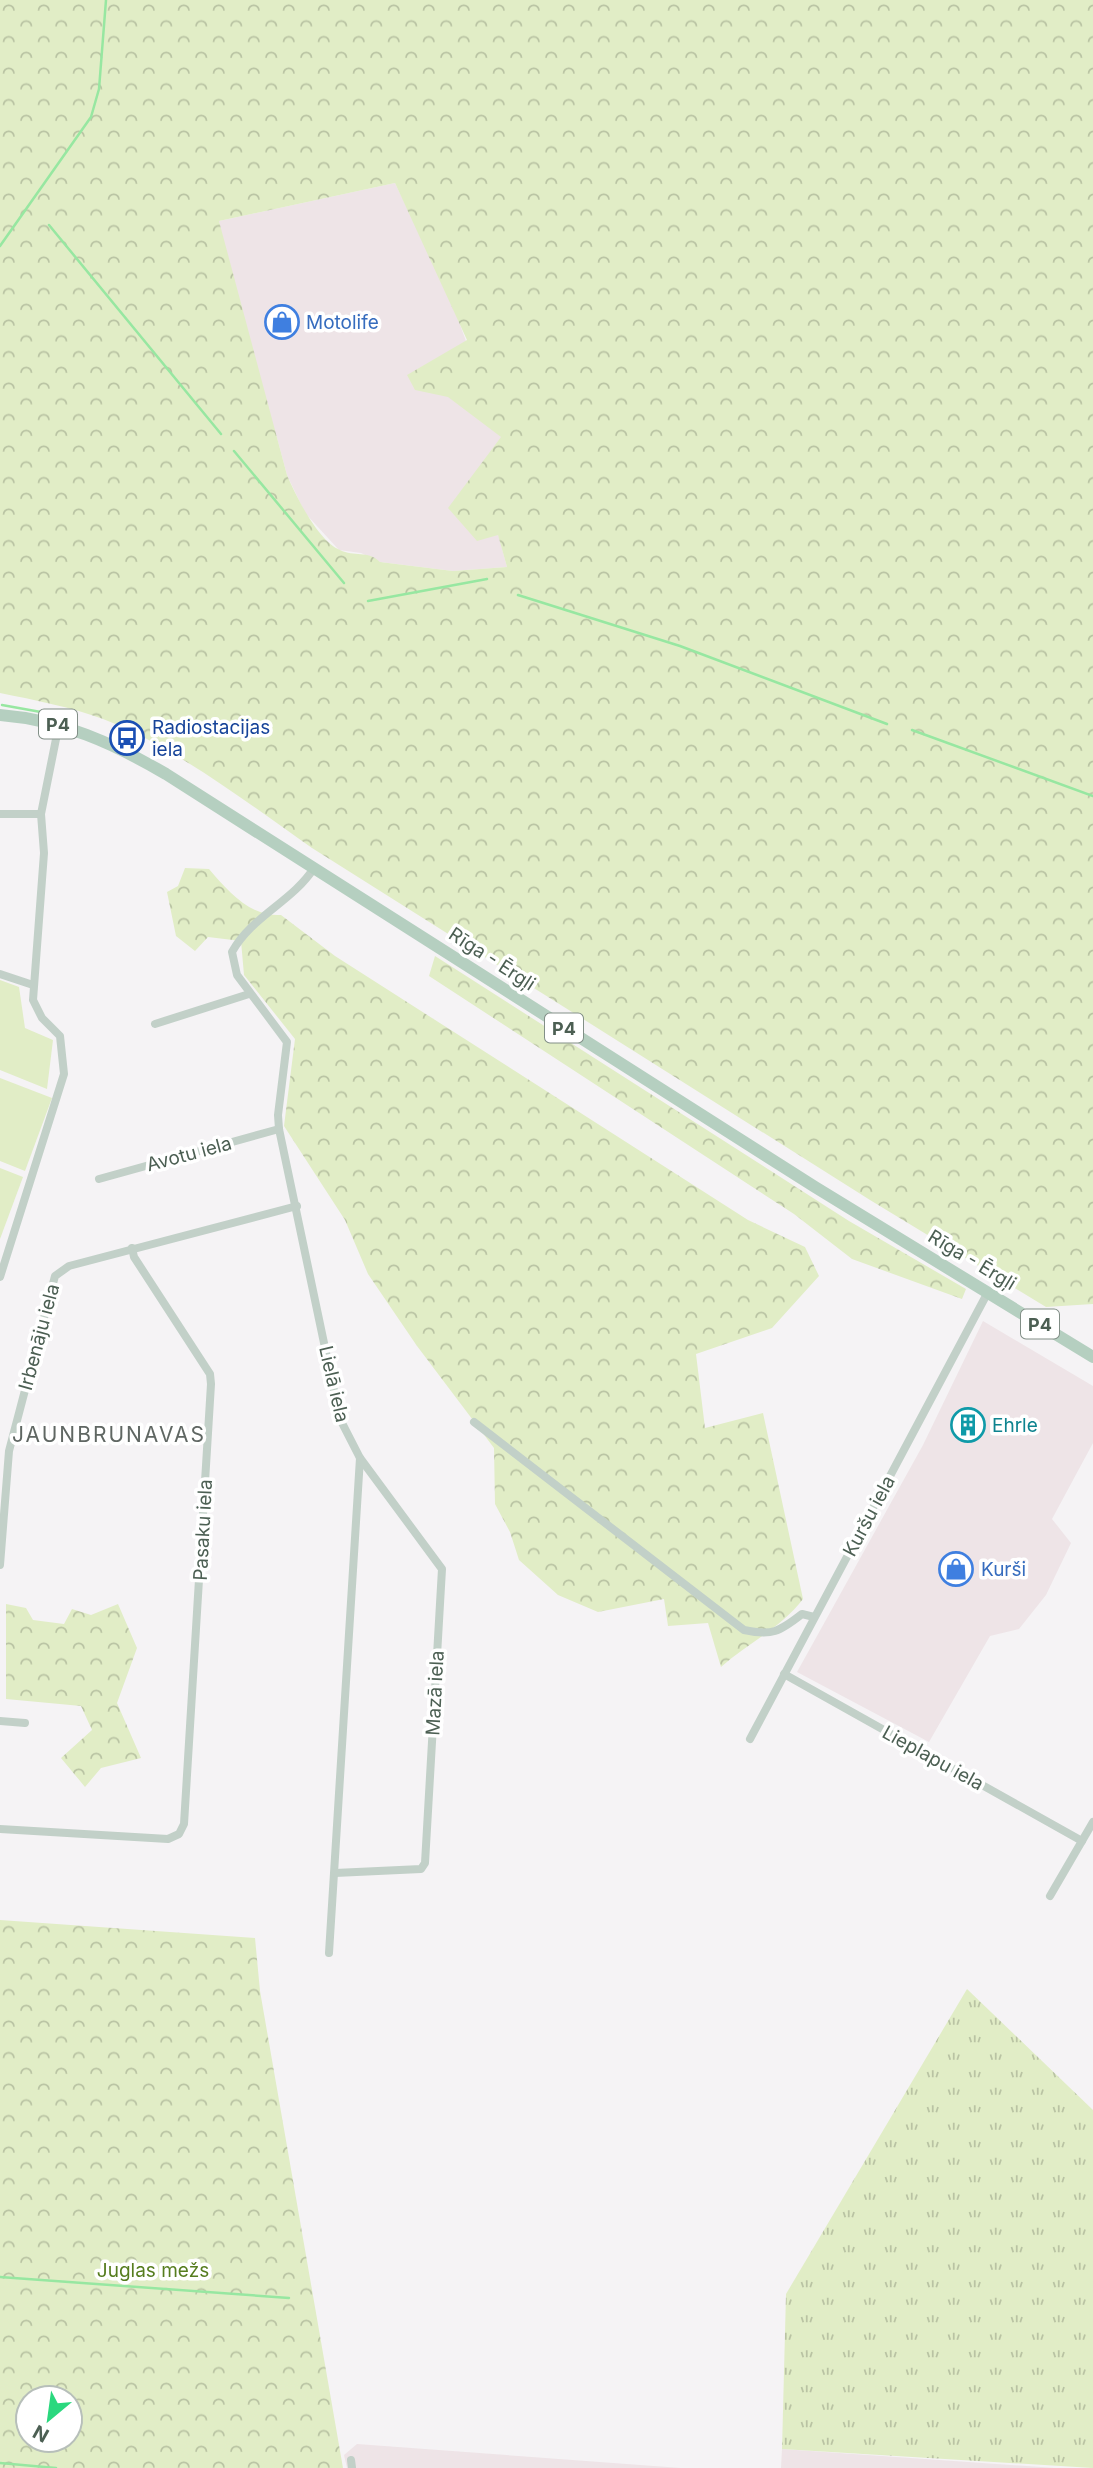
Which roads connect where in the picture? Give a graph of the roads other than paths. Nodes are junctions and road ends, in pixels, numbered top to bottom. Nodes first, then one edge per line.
1 (0, 715) edge
2 (59, 724) junction
3 (0, 814) edge
4 (41, 814) junction
5 (314, 868) junction
6 (0, 974) edge
7 (33, 985) junction
8 (249, 994) junction
9 (155, 1024) dead end
10 (279, 1129) junction
11 (99, 1179) dead end
12 (297, 1206) junction
13 (132, 1248) junction
14 (4, 1255) edge
15 (0, 1277) edge
16 (988, 1292) junction
17 (1093, 1357) edge
18 (474, 1422) dead end
19 (360, 1458) junction
20 (0, 1564) edge
21 (814, 1618) junction
22 (784, 1674) junction
23 (0, 1721) edge
24 (25, 1723) dead end
25 (750, 1739) dead end
26 (1093, 1822) edge
27 (0, 1829) edge
28 (1082, 1842) junction
29 (335, 1873) junction
30 (1050, 1896) dead end
31 (329, 1952) dead end

1 - 2 main road, Rīga - Ērgļi / P4
2 - 4 street
2 - 5 main road, Rīga - Ērgļi / P4
3 - 4 street
4 - 7 street
5 - 8 street, Lielā iela
5 - 16 main road, Rīga - Ērgļi / P4
6 - 7 street
7 - 14 street
8 - 9 street
8 - 10 street, Lielā iela
10 - 11 street, Avotu iela
10 - 12 street, Lielā iela
12 - 13 street, Irbenāju iela
12 - 19 street, Lielā iela
13 - 20 street, Irbenāju iela
13 - 27 street, Pasaku iela
14 - 15 street
16 - 17 main road, Rīga - Ērgļi / P4
16 - 21 street, Kuršu iela
18 - 21 street
19 - 29 street
19 - 29 street, Mazā iela
21 - 22 street, Kuršu iela
22 - 25 street, Kuršu iela
22 - 28 street, Lieplapu iela
23 - 24 street
26 - 28 street
28 - 30 street
29 - 31 street

